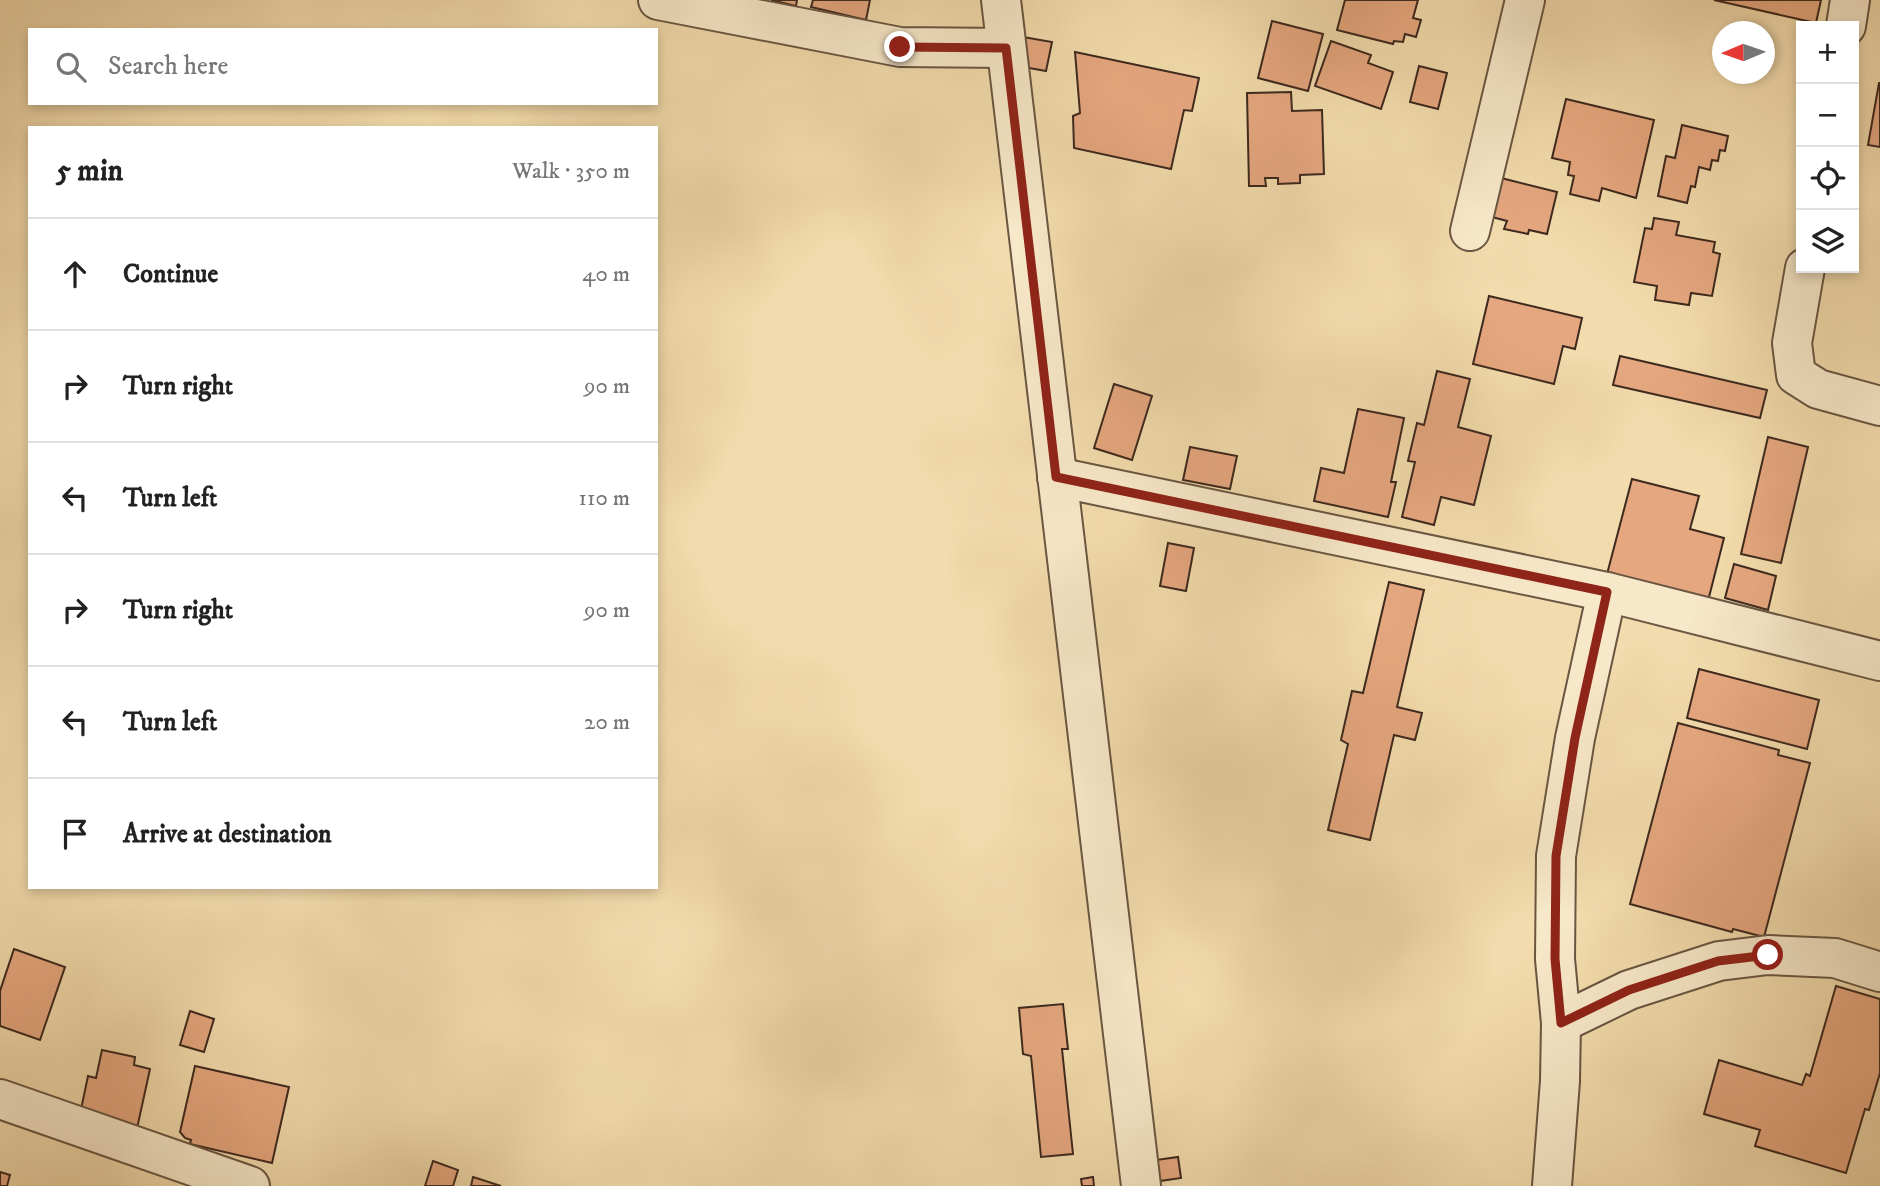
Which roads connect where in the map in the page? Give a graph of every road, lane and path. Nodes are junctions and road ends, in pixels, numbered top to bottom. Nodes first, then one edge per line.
1 (658, 0) edge
2 (1001, 0) edge
3 (1525, 0) edge
4 (1850, 0) edge
5 (1847, 21) edge
6 (1006, 48) junction
7 (1470, 231) dead end
8 (1803, 273) edge
9 (1880, 406) edge
10 (1056, 477) junction
11 (1607, 592) junction
12 (1880, 661) edge
13 (1880, 972) edge
14 (1561, 1023) junction
15 (0, 1099) edge
16 (250, 1186) edge
17 (1141, 1186) edge
18 (1552, 1186) edge

1 - 6 street
2 - 6 street
3 - 7 street
4 - 5 street
6 - 10 street
8 - 9 street
10 - 11 street
10 - 17 street
11 - 12 street
11 - 14 street
13 - 14 street
14 - 18 street
15 - 16 street

